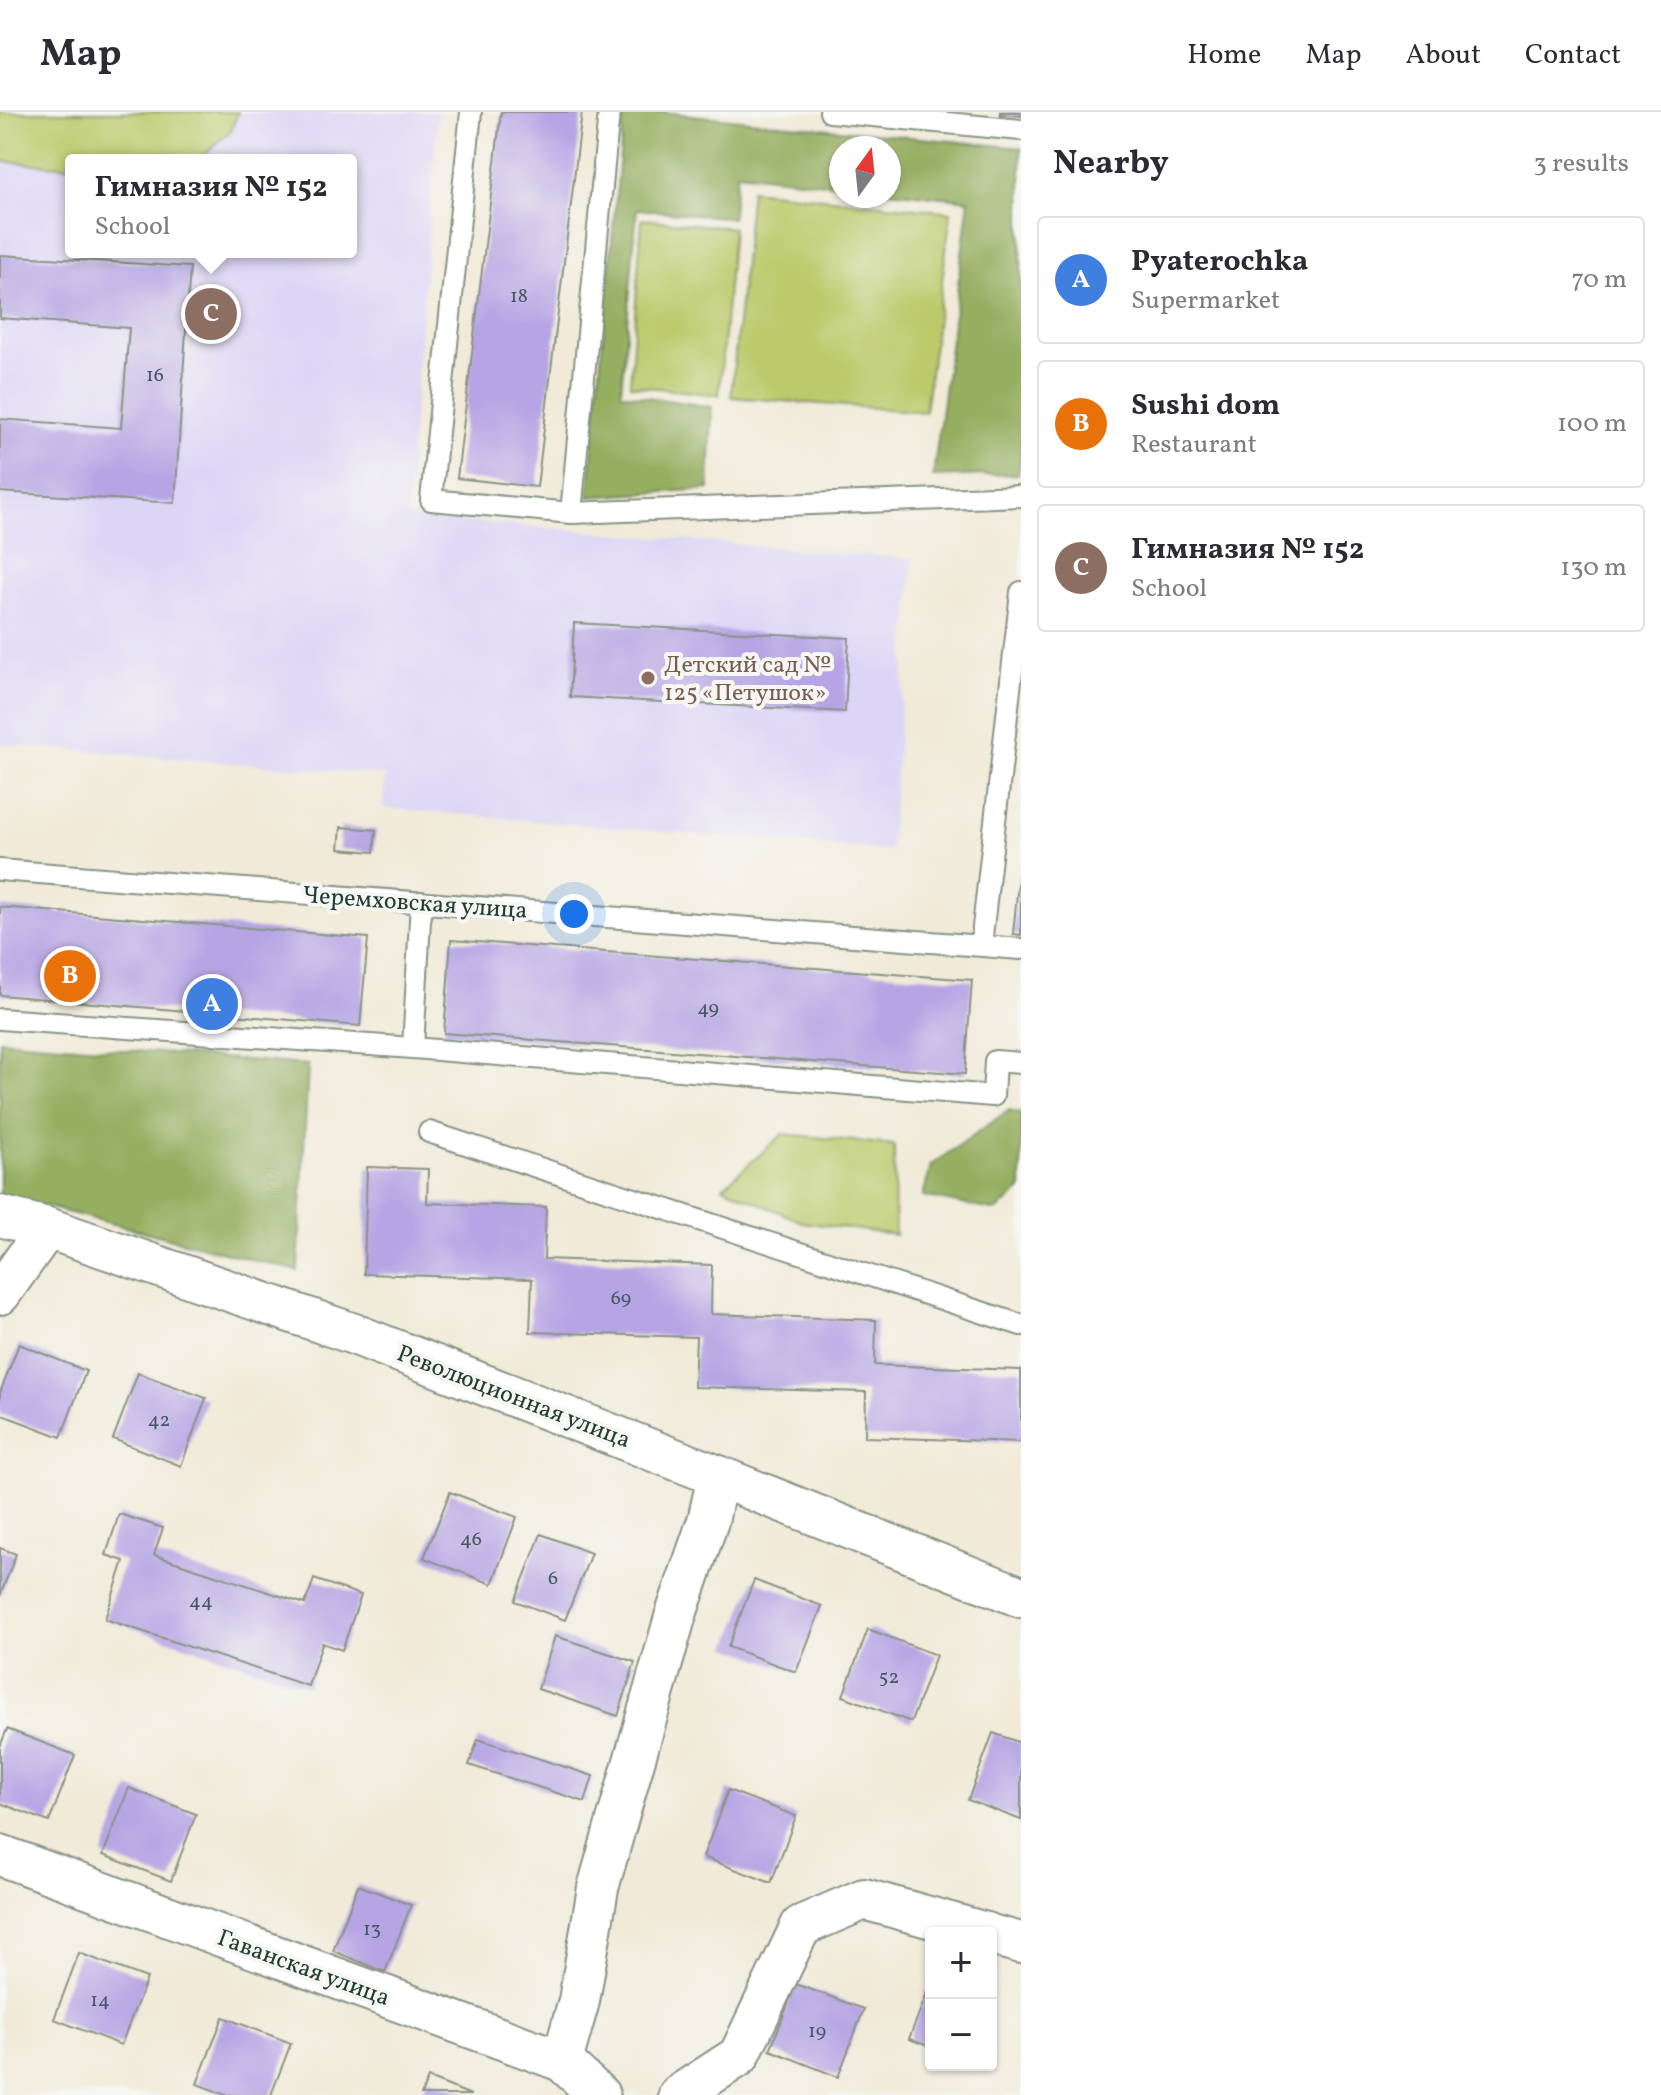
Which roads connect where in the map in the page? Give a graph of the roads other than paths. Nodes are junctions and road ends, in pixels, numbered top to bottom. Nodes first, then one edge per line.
1 (471, 112) edge
2 (609, 112) edge
3 (830, 112) edge
4 (1021, 130) edge
5 (1021, 496) edge
6 (571, 513) junction
7 (1021, 592) edge
8 (0, 870) edge
9 (421, 902) junction
10 (981, 945) junction
11 (1021, 949) edge
12 (0, 1019) edge
13 (413, 1048) junction
14 (1021, 1063) edge
15 (429, 1132) dead end
16 (0, 1216) edge
17 (47, 1228) junction
18 (0, 1294) edge
19 (1021, 1325) edge
20 (718, 1476) junction
21 (1021, 1597) edge
22 (0, 1855) edge
23 (963, 1927) edge
24 (997, 1936) edge
25 (1021, 1943) edge
26 (562, 2061) junction
27 (599, 2095) edge
28 (679, 2095) edge

1 - 6 lane
2 - 6 lane
3 - 4 lane
5 - 6 lane
7 - 10 lane
8 - 9 lane, Черемховская улица
9 - 10 lane, Черемховская улица
9 - 13 lane
10 - 11 lane, Черемховская улица
12 - 13 lane
13 - 14 lane
15 - 19 lane
16 - 17 street, Революционная улица
17 - 18 street
17 - 20 street, Революционная улица
20 - 21 street, Революционная улица
20 - 26 street
22 - 26 street, Гаванская улица
23 - 28 street
24 - 25 street
26 - 27 street, Гаванская улица

